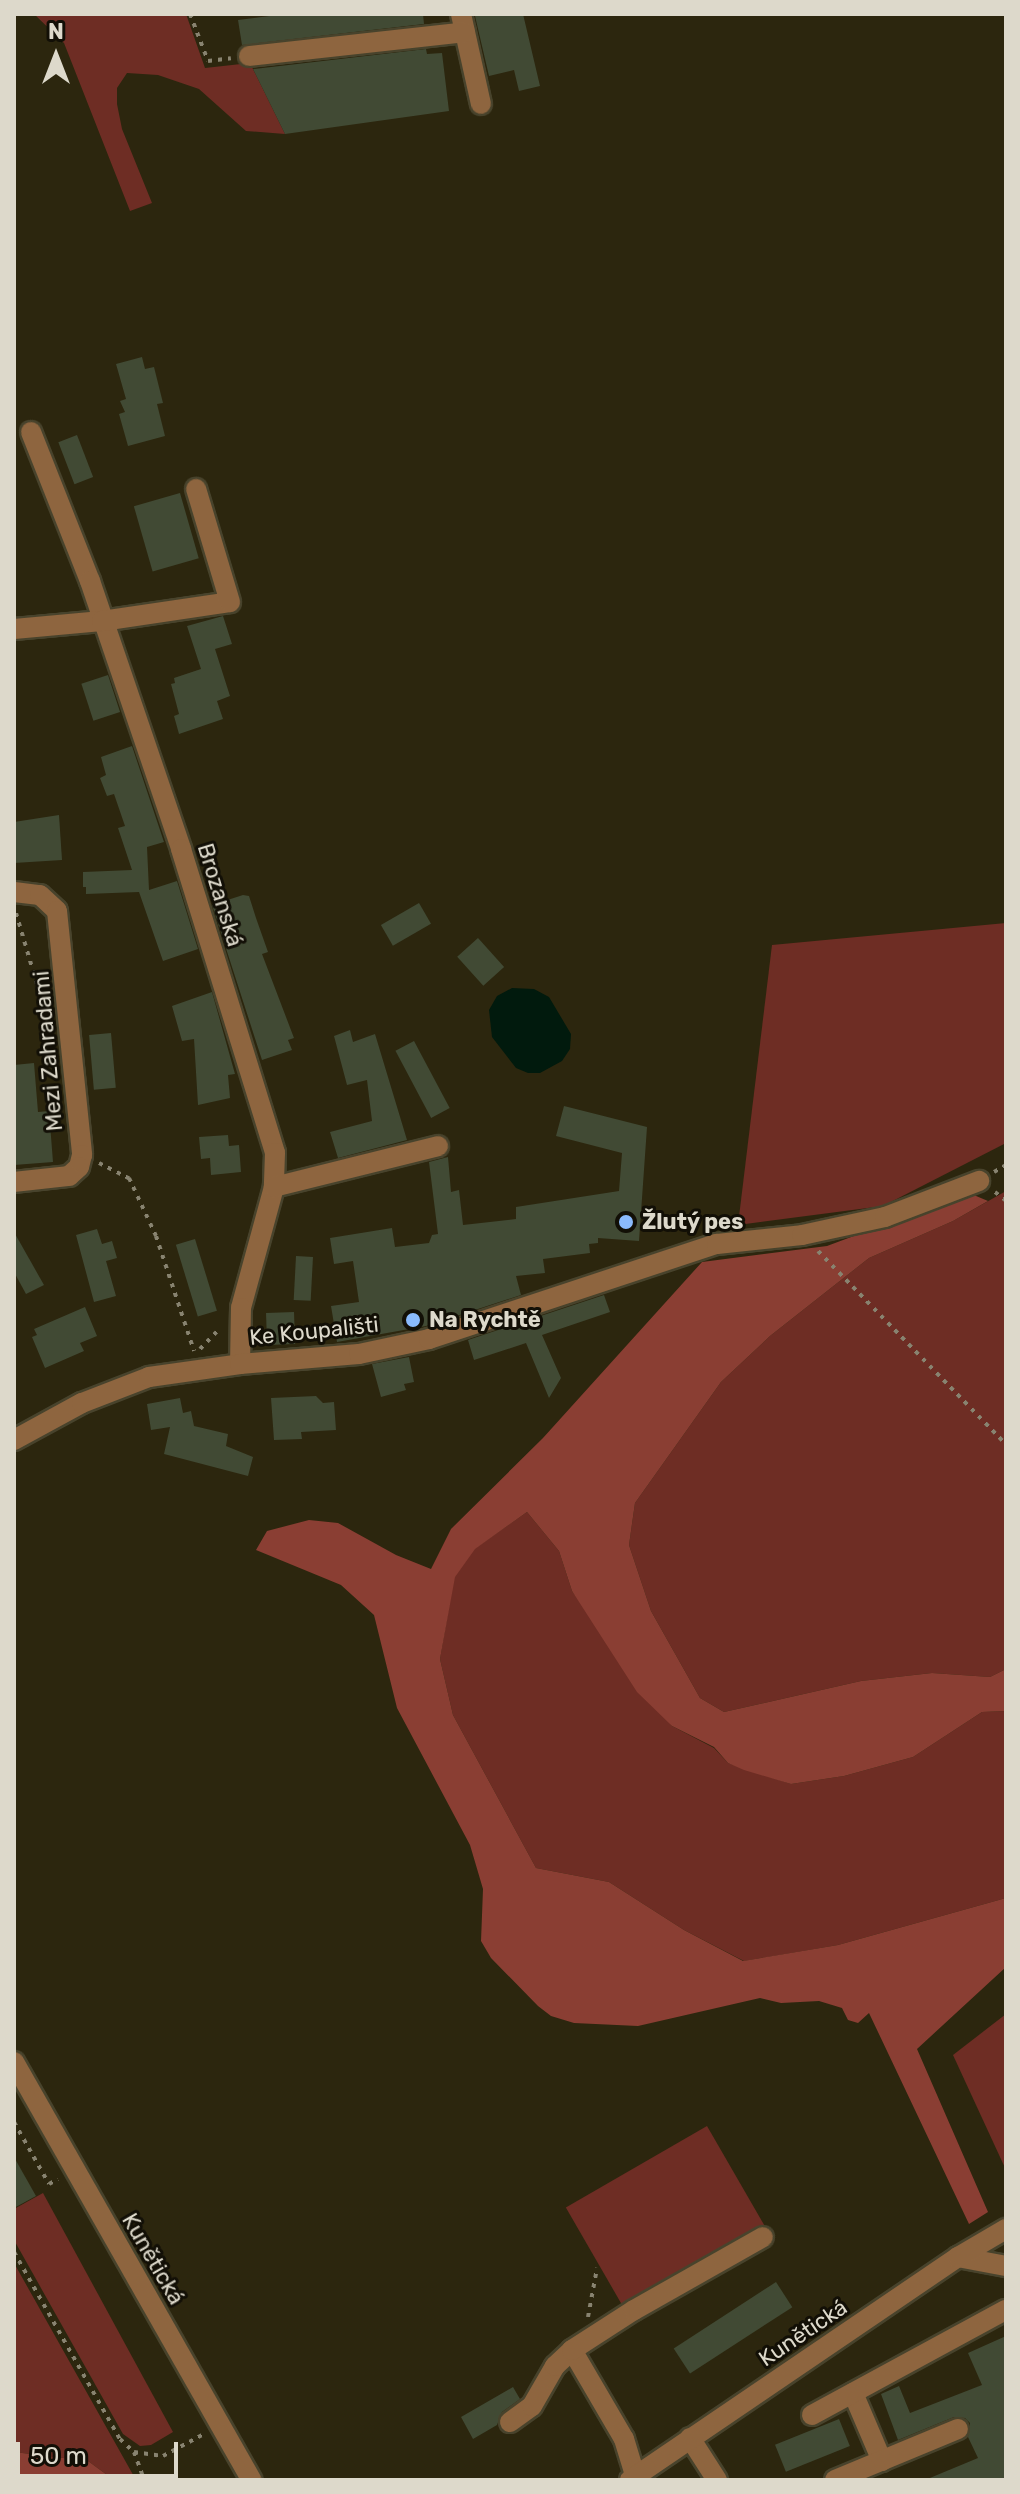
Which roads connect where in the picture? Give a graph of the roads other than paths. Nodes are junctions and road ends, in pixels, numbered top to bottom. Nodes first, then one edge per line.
1 (463, 23) edge
2 (249, 56) road end
3 (481, 104) dead end
4 (31, 432) dead end
5 (196, 489) dead end
6 (102, 621) junction
7 (14, 629) edge
8 (14, 892) edge
9 (438, 1146) dead end
10 (979, 1181) dead end
11 (14, 1182) edge
12 (274, 1187) junction
13 (240, 1364) junction
14 (14, 1440) edge
15 (14, 2062) edge
16 (1006, 2229) edge
17 (763, 2237) dead end
18 (958, 2257) junction
19 (1006, 2266) edge
20 (1005, 2310) edge
21 (580, 2345) junction
22 (853, 2393) junction
23 (812, 2415) dead end
24 (510, 2422) dead end
25 (958, 2429) dead end
26 (690, 2438) junction
27 (882, 2461) junction
28 (632, 2478) edge
29 (251, 2480) edge
30 (717, 2480) edge
31 (835, 2480) edge

1 - 2 street
1 - 3 street
4 - 6 street, Brozanská
5 - 6 street
6 - 7 street
6 - 12 street, Brozanská
8 - 11 street, Mezi Zahradami
9 - 12 street
10 - 13 street, Ke Koupališti
12 - 13 street, Brozanská
13 - 14 street, Ke Koupališti
15 - 29 street, Kunětická
16 - 18 street, Kunětická
17 - 21 street
18 - 19 street
18 - 26 street, Kunětická
20 - 22 street
21 - 24 street
21 - 28 street
22 - 23 street
22 - 27 street
25 - 27 street
26 - 28 street, Kunětická
26 - 30 street
27 - 31 street

